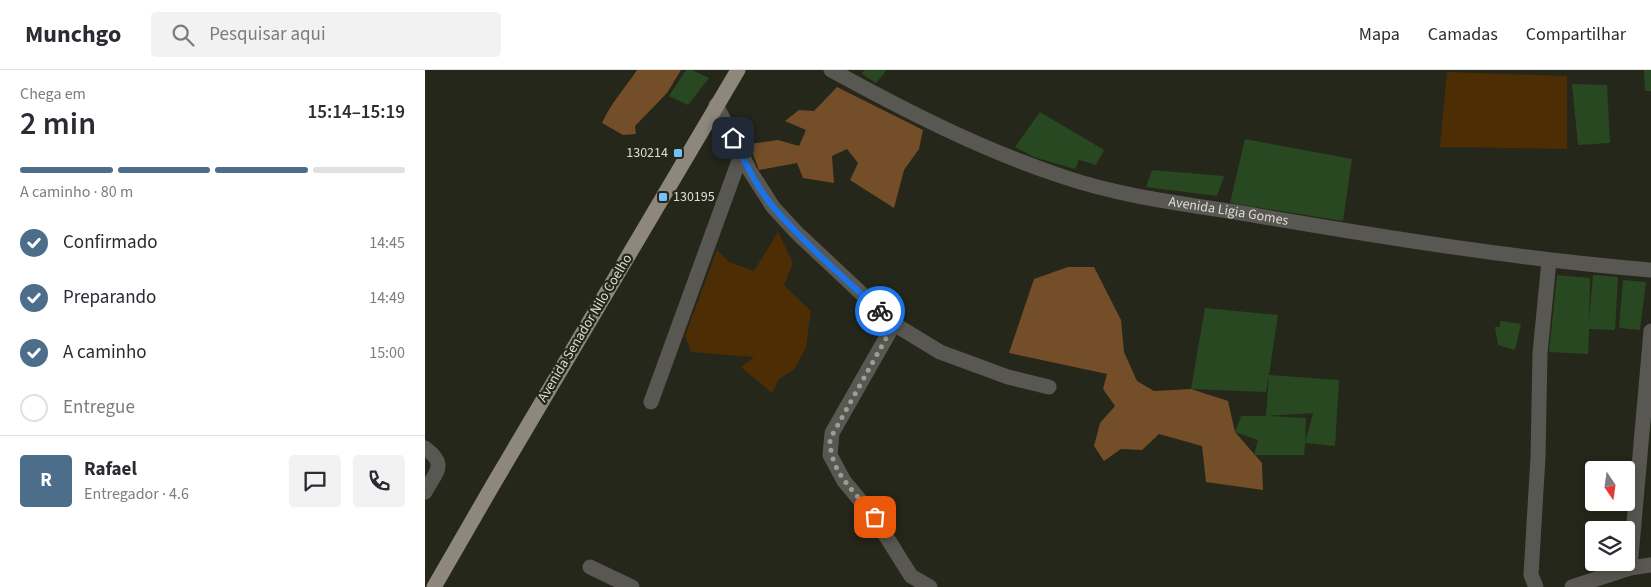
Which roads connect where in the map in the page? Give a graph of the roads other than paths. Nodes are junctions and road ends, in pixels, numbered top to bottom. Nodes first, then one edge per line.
1 (738, 70) edge
2 (831, 70) edge
3 (716, 105) junction
4 (741, 155) junction
5 (1549, 261) junction
6 (1651, 270) edge
7 (894, 324) junction
8 (1651, 331) edge
9 (1049, 387) dead end
10 (651, 402) dead end
11 (425, 448) edge
12 (425, 492) edge
13 (1634, 521) edge
14 (1651, 565) edge
15 (590, 567) dead end
16 (1635, 567) edge
17 (1621, 571) edge
18 (434, 587) edge
19 (632, 587) edge
20 (930, 587) edge
21 (1536, 587) edge
22 (1572, 587) edge

1 - 3 main road, Avenida Senador Nilo Coelho
2 - 5 street, Avenida Ligia Gomes
3 - 4 street
3 - 18 main road, Avenida Senador Nilo Coelho
4 - 7 street
4 - 10 street
5 - 6 street, Avenida Ligia Gomes
5 - 21 street
7 - 9 street
7 - 20 street
8 - 13 street
11 - 12 street
14 - 16 street
15 - 19 street
17 - 22 street

